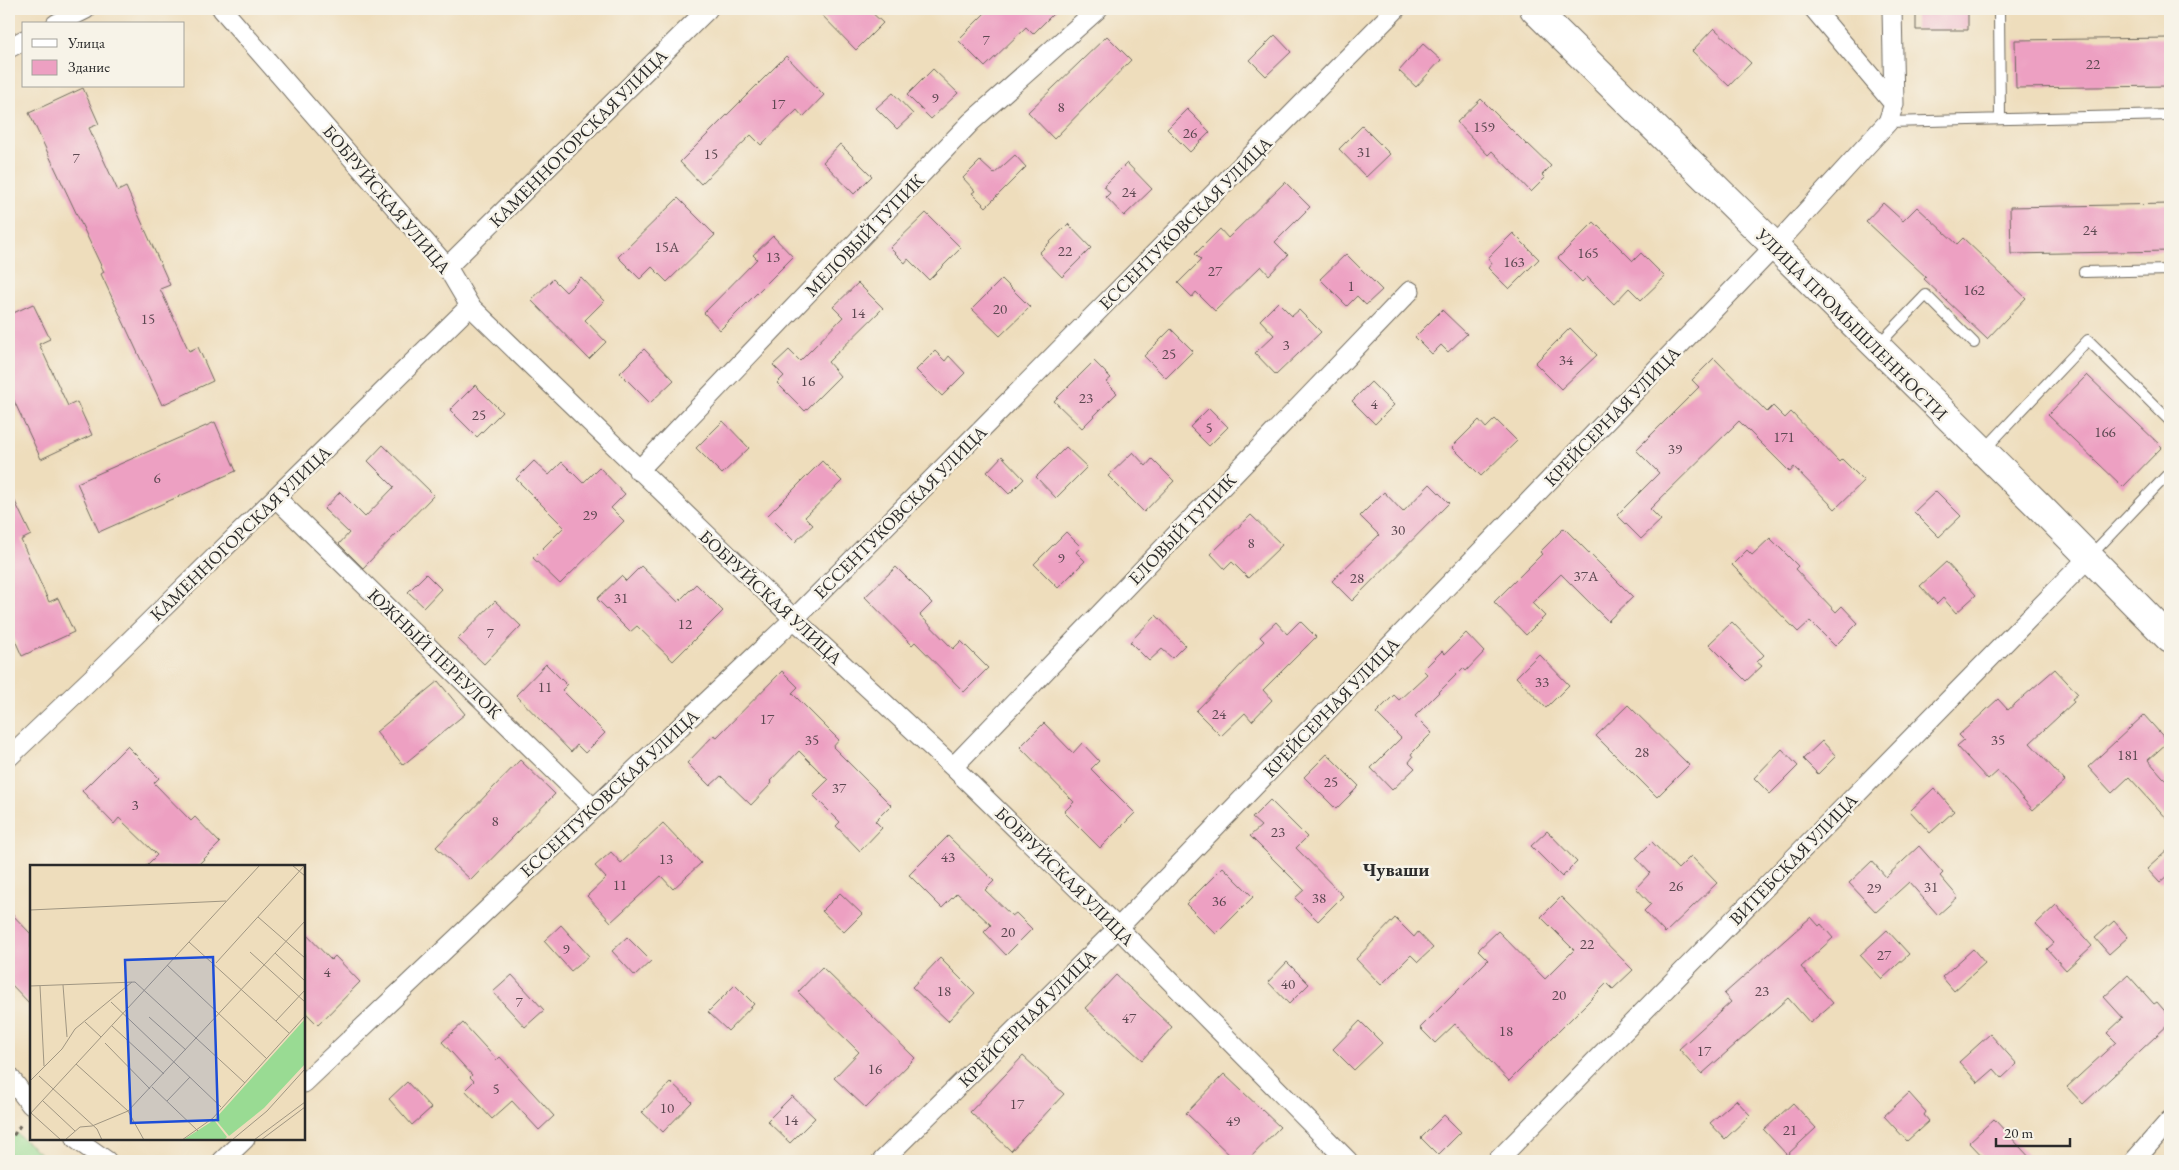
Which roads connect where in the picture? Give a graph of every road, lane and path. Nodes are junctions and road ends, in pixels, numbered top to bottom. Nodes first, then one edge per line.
1 (86, 9) edge
2 (222, 9) edge
3 (708, 9) edge
4 (1098, 9) edge
5 (1396, 9) edge
6 (1534, 9) edge
7 (1814, 9) edge
8 (1892, 9) edge
9 (1999, 9) edge
10 (60, 22) edge
11 (22, 41) edge
12 (9, 48) edge
13 (1891, 113) junction
14 (2170, 116) edge
15 (2000, 119) junction
16 (1774, 247) junction
17 (447, 267) junction
18 (2170, 270) edge
19 (2084, 272) dead end
20 (1410, 291) dead end
21 (470, 306) junction
22 (1974, 343) dead end
23 (1877, 346) junction
24 (2170, 421) edge
25 (1983, 452) junction
26 (638, 470) junction
27 (2170, 472) edge
28 (276, 498) junction
29 (2089, 557) junction
30 (794, 619) junction
31 (2170, 640) edge
32 (9, 757) edge
33 (953, 767) junction
34 (593, 808) junction
35 (1118, 928) junction
36 (9, 1076) edge
37 (305, 1082) edge
38 (30, 1104) edge
39 (2170, 1120) edge
40 (77, 1140) edge
41 (244, 1140) edge
42 (107, 1161) edge
43 (222, 1161) edge
44 (882, 1161) edge
45 (1348, 1161) edge
46 (1497, 1161) edge
47 (2134, 1161) edge

1 - 10 street
2 - 17 street, БОБРУЙСКАЯ УЛИЦА
3 - 17 street, КАМЕННОГОРСКАЯ УЛИЦА
4 - 26 street, МЕЛОВЫЙ ТУПИК
5 - 30 street, ЕССЕНТУКОВСКАЯ УЛИЦА
6 - 16 main road, УЛИЦА ПРОМЫШЛЕННОСТИ
7 - 13 street
8 - 13 street
9 - 15 lane
11 - 12 street
13 - 15 lane
13 - 16 street, КРЕЙСЕРНАЯ УЛИЦА
14 - 15 lane
16 - 23 main road, УЛИЦА ПРОМЫШЛЕННОСТИ
16 - 35 street, КРЕЙСЕРНАЯ УЛИЦА
17 - 21 street, БОБРУЙСКАЯ УЛИЦА
18 - 19 lane
20 - 33 street, ЕЛОВЫЙ ТУПИК
21 - 26 street, БОБРУЙСКАЯ УЛИЦА
21 - 28 street, КАМЕННОГОРСКАЯ УЛИЦА
22 - 23 lane
23 - 25 main road, УЛИЦА ПРОМЫШЛЕННОСТИ
24 - 25 lane
25 - 29 main road, УЛИЦА ПРОМЫШЛЕННОСТИ
26 - 30 street, БОБРУЙСКАЯ УЛИЦА
27 - 29 lane
28 - 32 street, КАМЕННОГОРСКАЯ УЛИЦА
28 - 34 street, ЮЖНЫЙ ПЕРЕУЛОК
29 - 31 main road, УЛИЦА ПРОМЫШЛЕННОСТИ
29 - 46 street, ВИТЕБСКАЯ УЛИЦА
30 - 33 street, БОБРУЙСКАЯ УЛИЦА
30 - 34 street, ЕССЕНТУКОВСКАЯ УЛИЦА
33 - 35 street, БОБРУЙСКАЯ УЛИЦА
34 - 37 street, ЕССЕНТУКОВСКАЯ УЛИЦА
35 - 44 street, КРЕЙСЕРНАЯ УЛИЦА
35 - 45 street, БОБРУЙСКАЯ УЛИЦА
36 - 38 street
39 - 47 street
40 - 42 street
41 - 43 street

